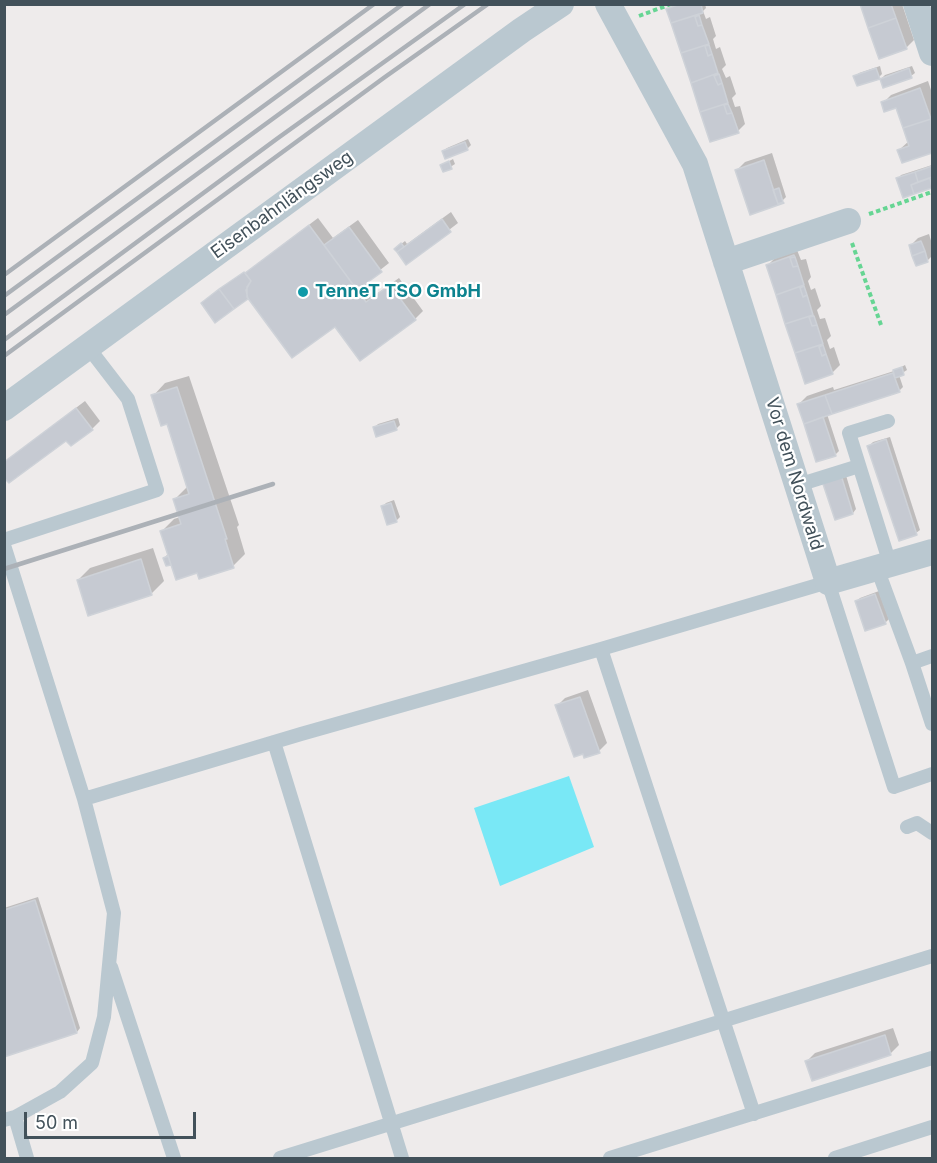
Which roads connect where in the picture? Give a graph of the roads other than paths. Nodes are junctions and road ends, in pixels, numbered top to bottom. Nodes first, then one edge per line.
1 (561, 4) edge
2 (916, 4) edge
3 (613, 14) edge
4 (933, 53) edge
5 (847, 222) road end
6 (726, 262) junction
7 (88, 346) junction
8 (4, 408) edge
9 (888, 421) dead end
10 (859, 466) junction
11 (798, 484) junction
12 (4, 540) edge
13 (4, 545) edge
14 (933, 552) edge
15 (884, 566) junction
16 (828, 582) junction
17 (601, 649) junction
18 (933, 656) edge
19 (912, 663) junction
20 (933, 724) edge
21 (274, 742) junction
22 (933, 774) edge
23 (84, 799) junction
24 (907, 827) dead end
25 (933, 832) edge
26 (933, 956) edge
27 (109, 962) junction
28 (724, 1022) junction
29 (933, 1058) edge
30 (754, 1114) junction
31 (10, 1118) edge
32 (392, 1125) junction
33 (933, 1127) edge
34 (27, 1158) edge
35 (174, 1158) edge
36 (280, 1158) edge
37 (402, 1158) edge
38 (610, 1158) edge
39 (835, 1158) edge

1 - 7 street, Eisenbahnlängsweg
2 - 4 street
3 - 6 street, Vor dem Nordwald
5 - 6 street
6 - 11 street, Vor dem Nordwald
7 - 8 street, Eisenbahnlängsweg
7 - 12 lane
9 - 10 lane
10 - 11 lane
10 - 15 lane
11 - 16 street, Vor dem Nordwald
13 - 23 lane
14 - 15 street
15 - 16 street
15 - 19 lane
16 - 17 lane
16 - 22 lane
17 - 21 lane
17 - 28 lane
18 - 19 lane
19 - 20 lane
21 - 23 lane
21 - 32 lane
23 - 27 lane
24 - 25 lane
26 - 28 lane
27 - 31 lane
27 - 35 lane
28 - 30 lane
28 - 32 lane
29 - 30 lane
30 - 38 lane
31 - 34 lane
32 - 36 lane
32 - 37 lane
33 - 39 lane

